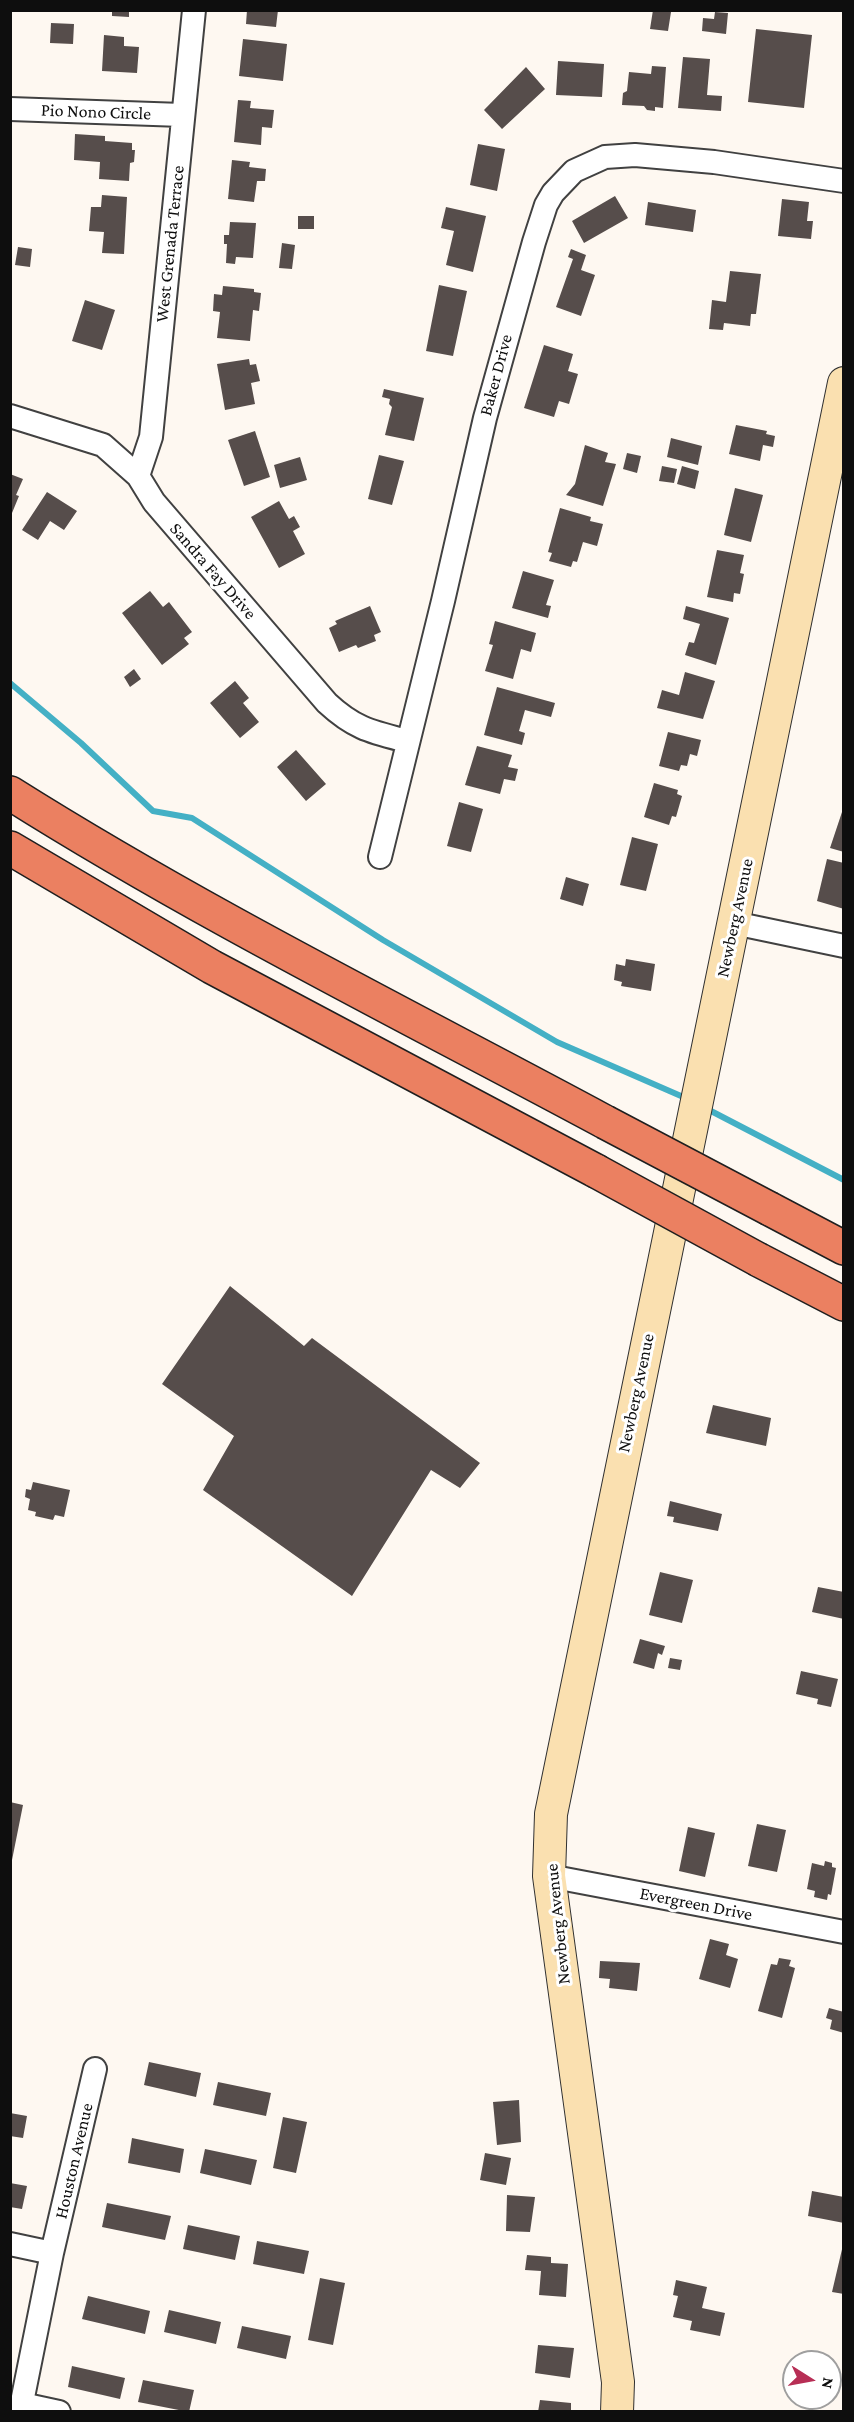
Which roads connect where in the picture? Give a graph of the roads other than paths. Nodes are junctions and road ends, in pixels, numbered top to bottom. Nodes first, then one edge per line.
1 (194, 10) edge
2 (10, 109) edge
3 (182, 116) junction
4 (843, 181) edge
5 (843, 383) edge
6 (10, 416) edge
7 (835, 464) edge
8 (138, 476) junction
9 (408, 741) junction
10 (10, 792) edge
11 (10, 848) edge
12 (380, 857) dead end
13 (734, 923) junction
14 (843, 946) edge
15 (843, 1248) edge
16 (843, 1304) edge
17 (549, 1876) junction
18 (843, 1932) edge
19 (95, 2069) dead end
20 (10, 2244) edge
21 (52, 2253) junction
22 (21, 2408) edge
23 (59, 2412) edge
24 (617, 2412) edge

1 - 3 street, West Grenada Terrace
2 - 3 street, Pio Nono Circle
3 - 8 street, West Grenada Terrace
4 - 9 street, Baker Drive
5 - 7 street, Newberg Avenue
6 - 8 street, Sandra Fay Drive
7 - 13 street, Newberg Avenue
8 - 9 street, Sandra Fay Drive
9 - 12 street, Baker Drive
10 - 15 highway, bridge
11 - 16 highway, bridge
13 - 14 street
13 - 17 street, Newberg Avenue
17 - 18 street, Evergreen Drive
17 - 24 street, Newberg Avenue
19 - 21 street, Houston Avenue
20 - 21 street
21 - 22 street, Houston Avenue
22 - 23 street

